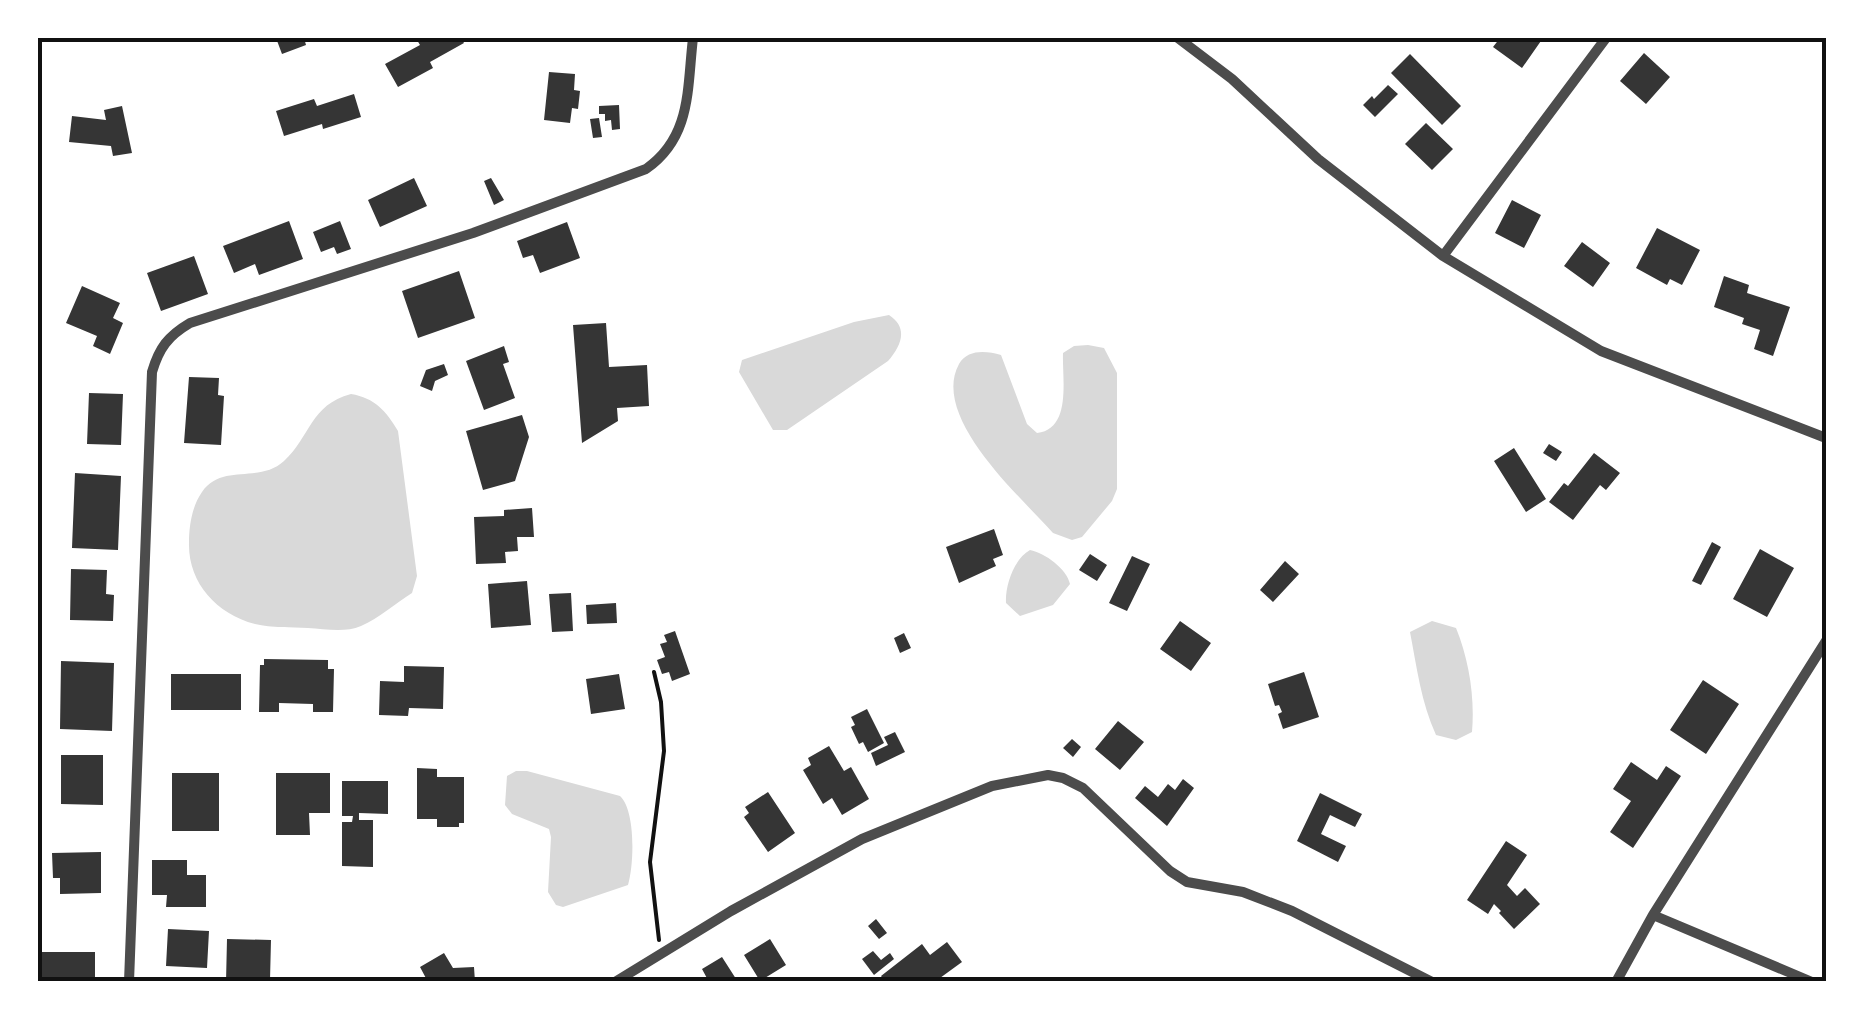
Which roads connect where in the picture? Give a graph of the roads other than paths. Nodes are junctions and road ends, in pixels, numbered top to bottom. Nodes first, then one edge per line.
1 (694, 38) edge
2 (1178, 38) edge
3 (1606, 38) edge
4 (1443, 256) junction
5 (1825, 434) edge
6 (1826, 642) edge
7 (1654, 915) junction
8 (129, 982) edge
9 (615, 982) edge
10 (1432, 982) edge
11 (1616, 982) edge
12 (1812, 982) edge

1 - 8 street
2 - 4 street
3 - 4 street
4 - 5 street
6 - 7 street
7 - 11 street
7 - 12 street
9 - 10 street

